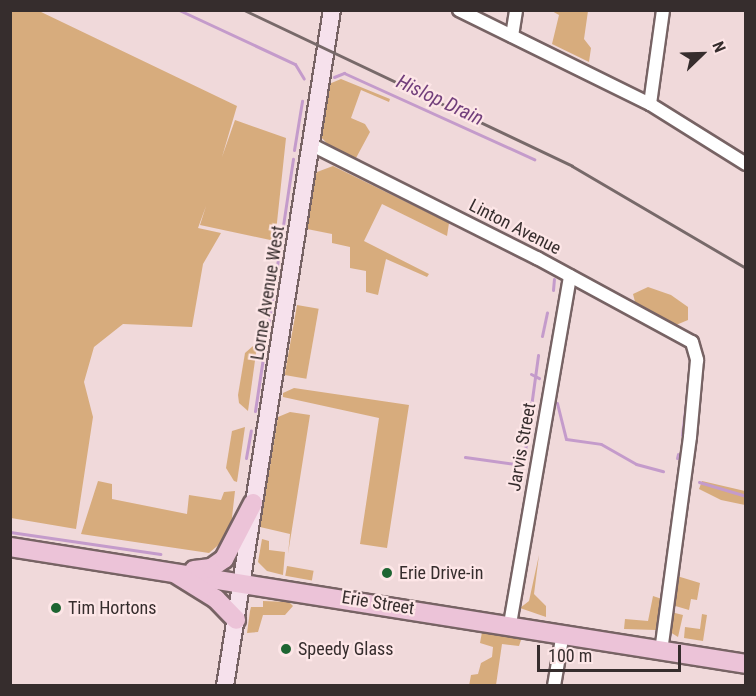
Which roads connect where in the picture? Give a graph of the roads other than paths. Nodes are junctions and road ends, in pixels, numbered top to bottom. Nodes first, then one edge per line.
1 (332, 10) edge
2 (459, 10) edge
3 (516, 10) edge
4 (663, 10) edge
5 (512, 36) junction
6 (650, 104) junction
7 (312, 145) junction
8 (746, 164) edge
9 (570, 276) junction
10 (253, 503) junction
11 (10, 548) edge
12 (175, 573) junction
13 (242, 582) junction
14 (236, 620) junction
15 (510, 624) junction
16 (562, 633) junction
17 (661, 651) junction
18 (746, 664) edge
19 (225, 686) edge
20 (554, 686) edge

1 - 7 main road, Lorne Avenue West
2 - 5 street
3 - 5 street
4 - 6 street
5 - 6 street
6 - 8 street
7 - 9 street, Linton Avenue
7 - 10 main road, Lorne Avenue West
9 - 15 street, Jarvis Street
9 - 17 street, Linton Avenue
10 - 12 main road
10 - 13 main road, Lorne Avenue West
11 - 12 main road, Erie Street
12 - 13 main road, Erie Street
12 - 14 main road
13 - 14 main road, Lorne Avenue West
13 - 15 main road, Erie Street
14 - 19 main road, Lorne Avenue West
15 - 16 main road, Erie Street
16 - 17 main road, Erie Street
16 - 20 street
17 - 18 main road, Erie Street

